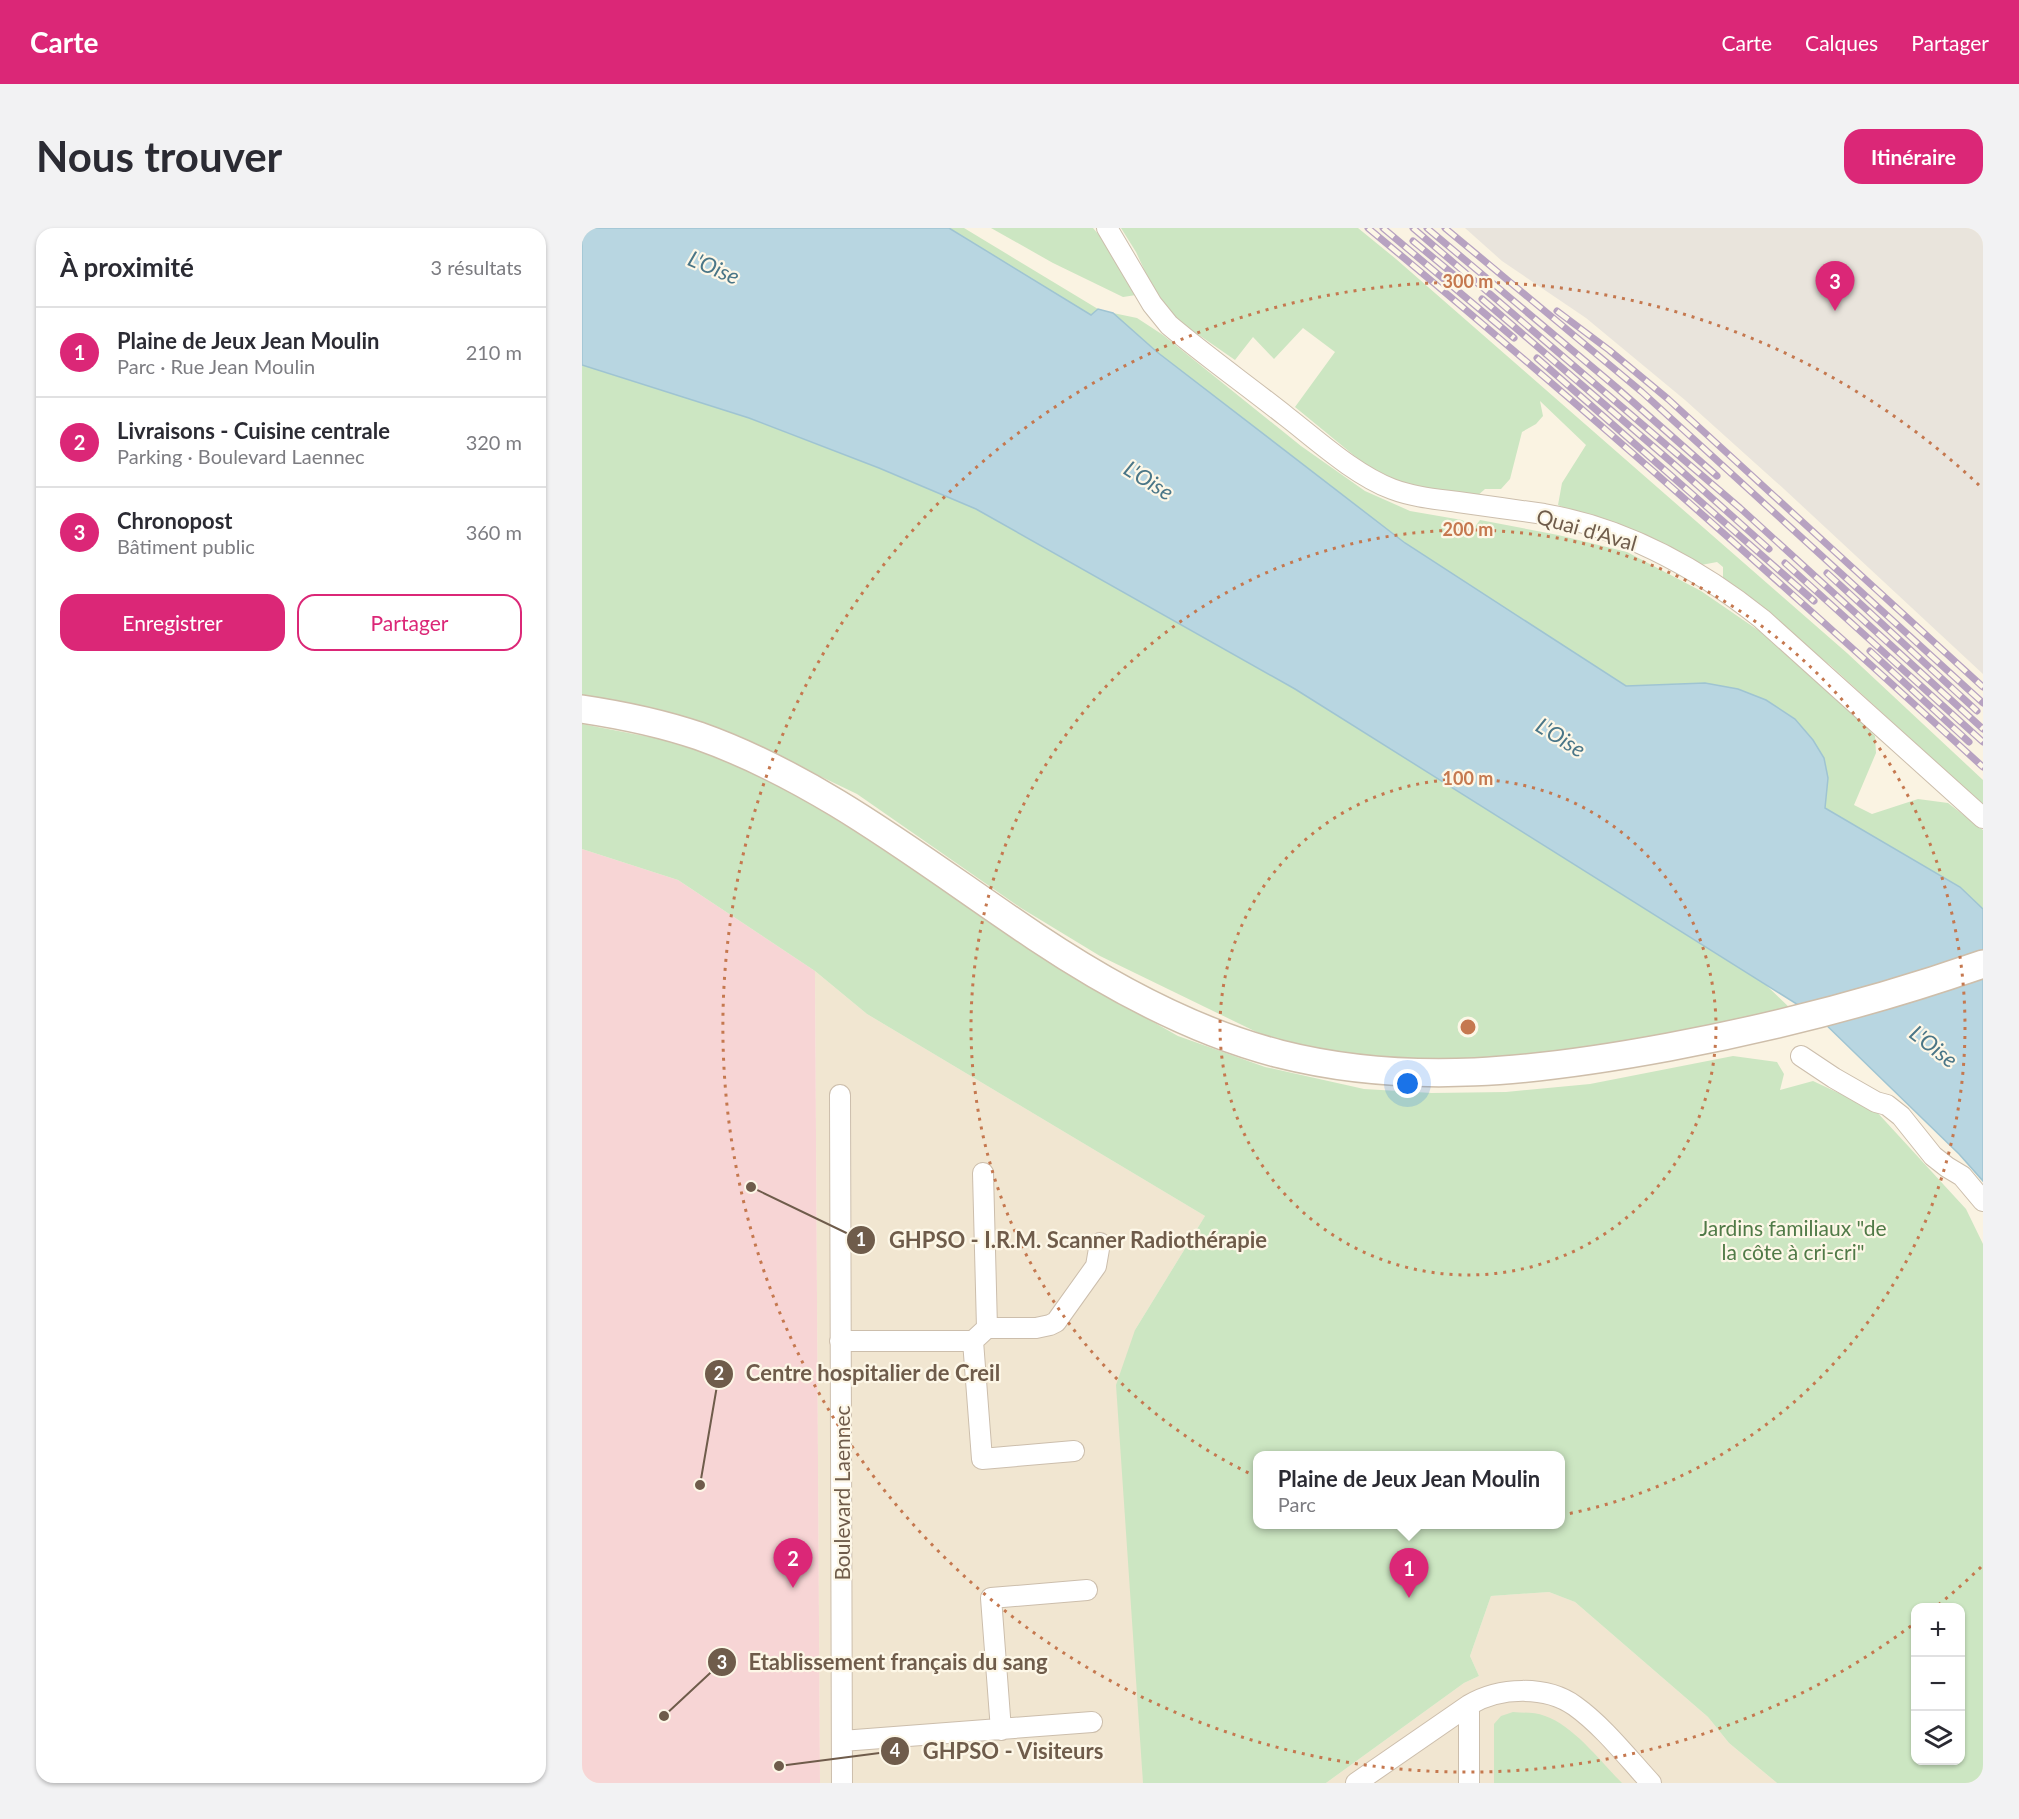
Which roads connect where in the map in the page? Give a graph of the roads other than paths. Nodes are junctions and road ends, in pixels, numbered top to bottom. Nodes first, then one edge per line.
1 (1107, 228) edge
2 (582, 709) edge
3 (1983, 818) edge
4 (1983, 964) edge
5 (1801, 1056) dead end
6 (840, 1095) dead end
7 (983, 1173) dead end
8 (1983, 1201) edge
9 (1100, 1243) dead end
10 (980, 1335) junction
11 (840, 1341) junction
12 (1074, 1451) dead end
13 (1088, 1590) dead end
14 (1468, 1705) junction
15 (1092, 1722) dead end
16 (1002, 1730) junction
17 (842, 1741) junction
18 (842, 1783) edge
19 (1356, 1783) edge
20 (1469, 1783) edge
21 (1651, 1783) edge

1 - 3 street, Quai d'Aval
2 - 4 main road
5 - 8 street
6 - 11 street, Boulevard Laennec
7 - 10 street
9 - 10 street
10 - 11 street
10 - 12 street
11 - 17 street, Boulevard Laennec
13 - 16 street
14 - 19 street
14 - 20 street
14 - 21 street
15 - 16 street
16 - 17 street
17 - 18 street, Boulevard Laennec

